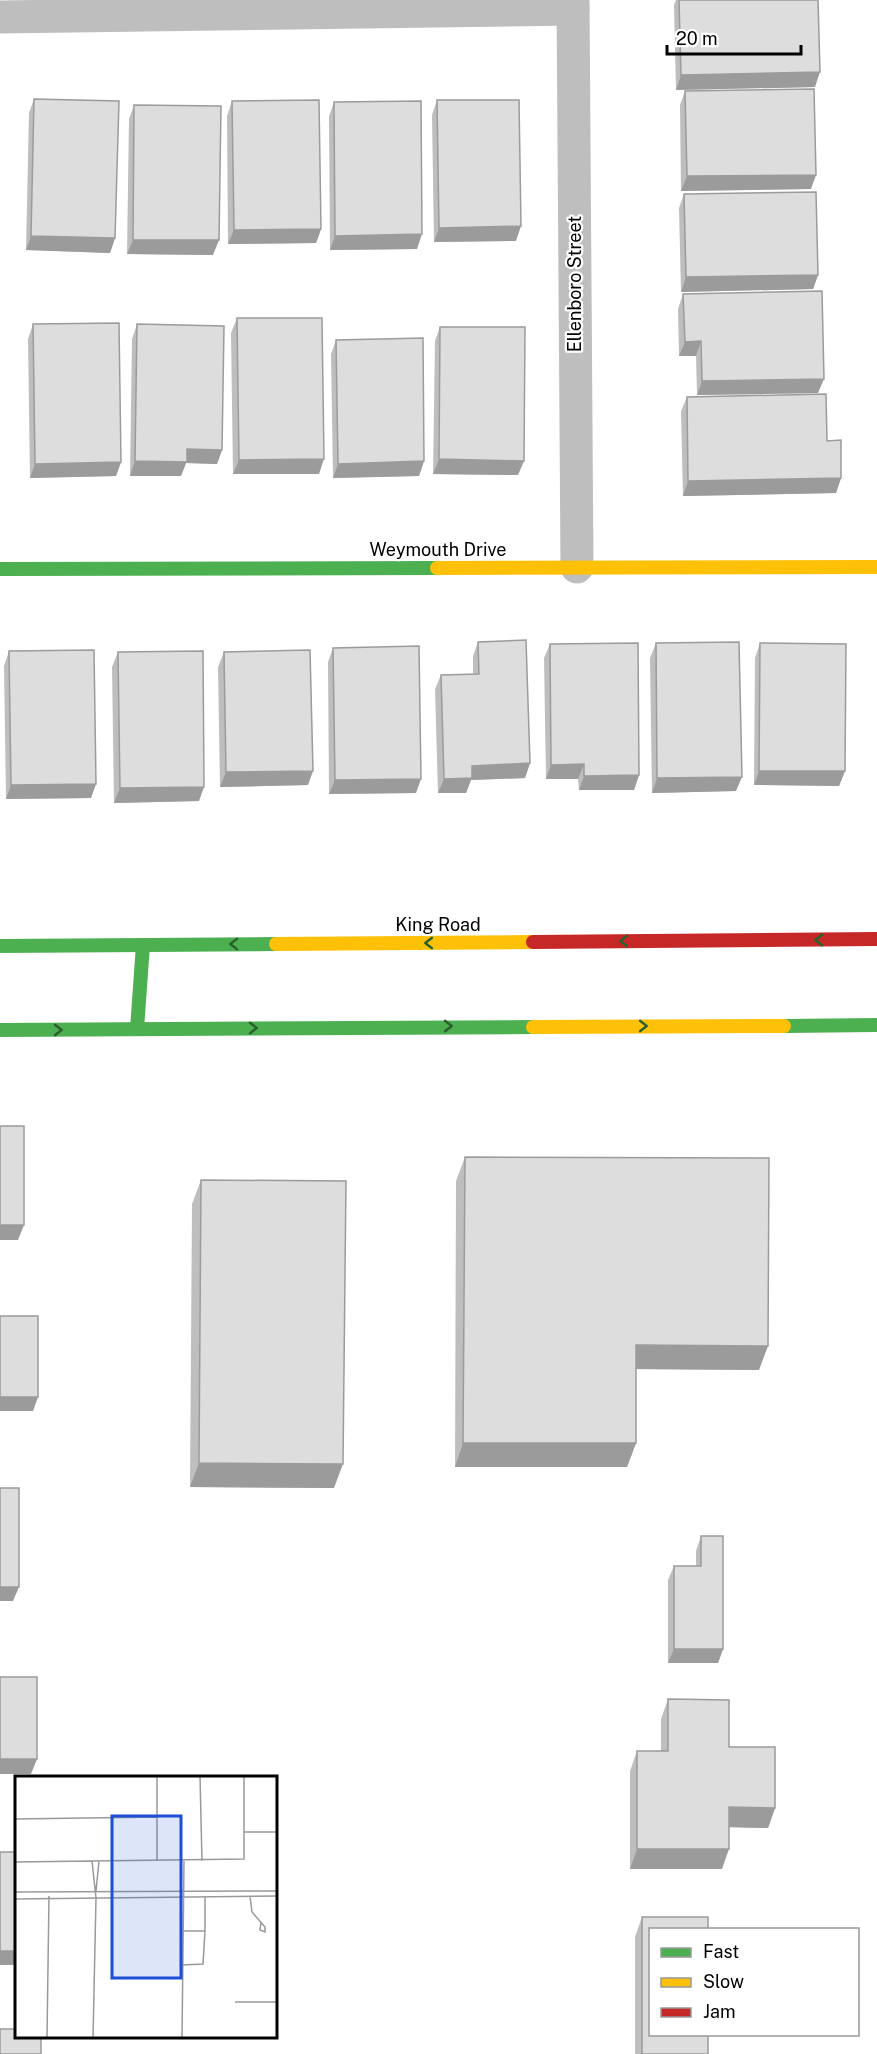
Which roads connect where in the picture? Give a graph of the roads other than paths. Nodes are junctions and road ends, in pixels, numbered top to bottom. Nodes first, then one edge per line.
1 (573, 4) edge
2 (0, 17) edge
3 (577, 567) junction
4 (877, 567) edge
5 (0, 569) edge
6 (877, 939) edge
7 (143, 945) junction
8 (0, 946) edge
9 (877, 1025) edge
10 (137, 1029) junction
11 (0, 1030) edge

1 - 2 street
1 - 3 street, Ellenboro Street
3 - 4 street, Weymouth Drive
3 - 5 street, Weymouth Drive
6 -> 7 street, King Road
7 - 8 street, King Road
7 - 10 street
10 -> 9 street
11 -> 10 street

